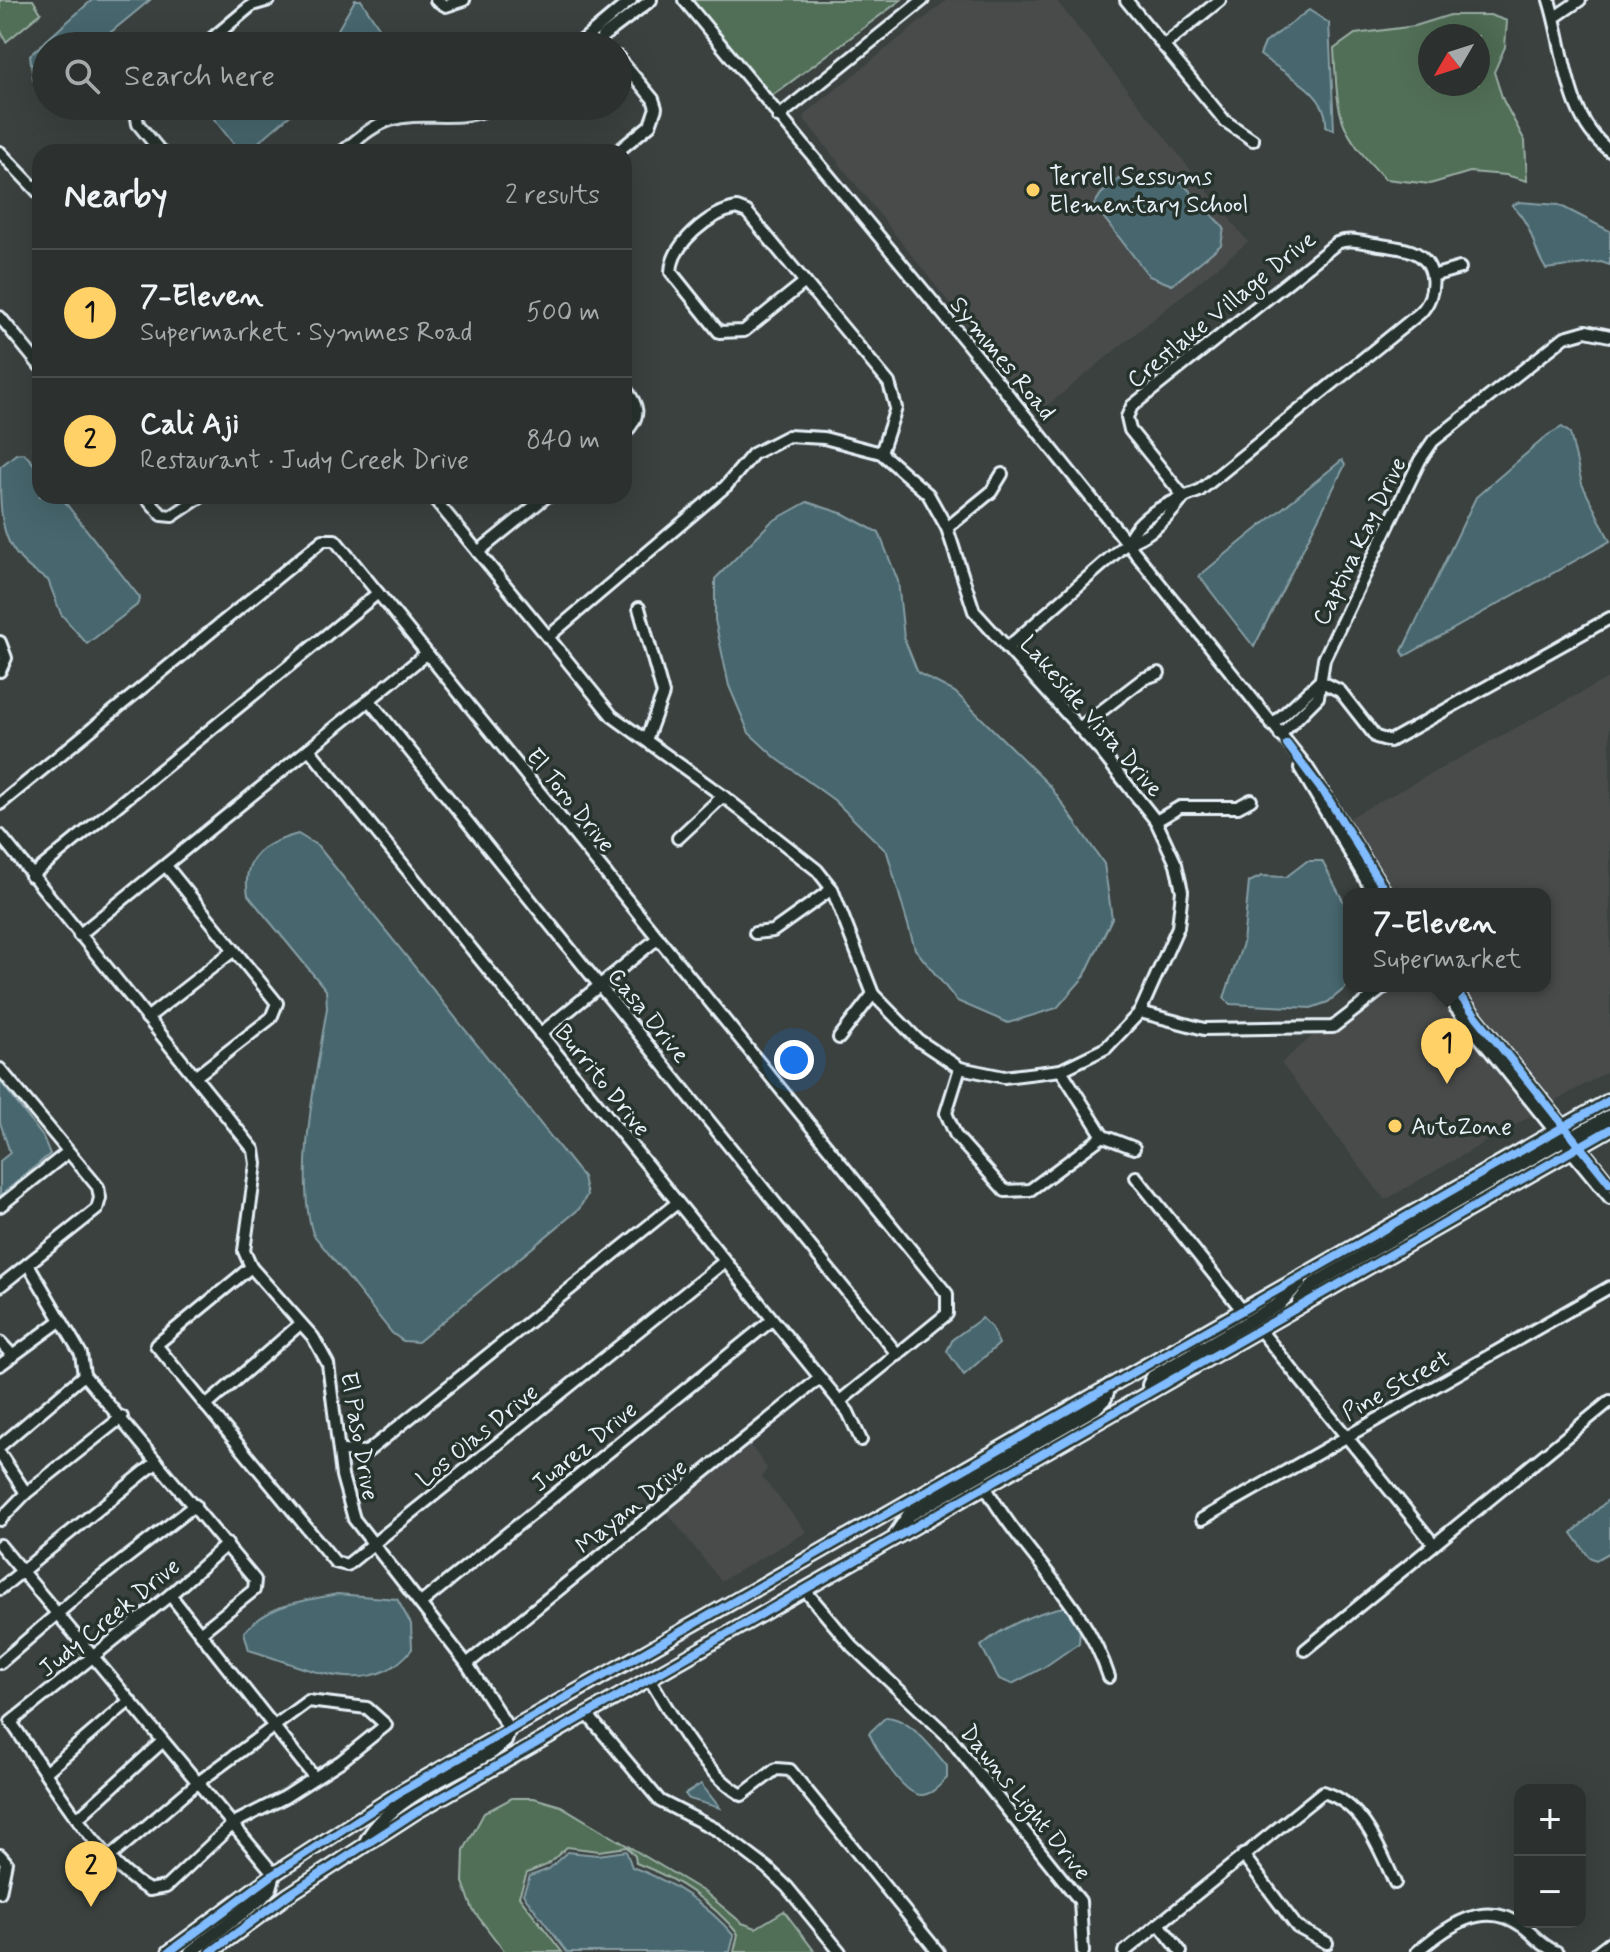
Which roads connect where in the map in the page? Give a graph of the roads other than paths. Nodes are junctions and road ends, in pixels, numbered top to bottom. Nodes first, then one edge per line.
1 (269, 0) edge
2 (436, 0) edge
3 (464, 0) edge
4 (631, 0) edge
5 (651, 0) edge
6 (684, 0) edge
7 (923, 0) edge
8 (1126, 0) edge
9 (1220, 0) edge
10 (1549, 0) edge
11 (1580, 0) edge
12 (254, 3) edge
13 (621, 8) junction
14 (1555, 17) junction
15 (629, 18) junction
16 (220, 32) edge
17 (606, 32) edge
18 (610, 32) edge
19 (1163, 46) junction
20 (632, 74) edge
21 (778, 117) junction
22 (137, 120) edge
23 (388, 120) edge
24 (1253, 140) dead end
25 (154, 144) edge
26 (351, 144) edge
27 (627, 144) edge
28 (1610, 151) edge
29 (0, 152) edge
30 (32, 186) edge
31 (1460, 268) dead end
32 (1432, 276) junction
33 (805, 282) junction
34 (0, 317) edge
35 (1610, 336) edge
36 (32, 356) edge
37 (632, 397) edge
38 (632, 420) edge
39 (881, 453) junction
40 (1002, 474) dead end
41 (1184, 497) junction
42 (152, 504) edge
43 (190, 504) edge
44 (439, 504) edge
45 (537, 504) edge
46 (947, 528) junction
47 (1127, 543) junction
48 (478, 552) junction
49 (378, 593) junction
50 (639, 608) dead end
51 (1610, 618) edge
52 (548, 637) junction
53 (0, 642) edge
54 (1007, 648) junction
55 (426, 654) junction
56 (0, 671) edge
57 (1159, 673) dead end
58 (1320, 681) junction
59 (369, 700) junction
60 (1272, 725) junction
61 (1079, 728) junction
62 (1280, 735) junction
63 (646, 740) junction
64 (1287, 744) junction
65 (309, 749) junction
66 (723, 796) junction
67 (1251, 800) dead end
68 (0, 804) edge
69 (1156, 821) junction
70 (0, 835) edge
71 (678, 838) dead end
72 (166, 866) junction
73 (31, 876) junction
74 (1371, 888) edge
75 (1383, 888) edge
76 (832, 889) junction
77 (755, 933) dead end
78 (79, 935) junction
79 (658, 938) junction
80 (233, 951) junction
81 (599, 986) junction
82 (1378, 992) edge
83 (1443, 992) edge
84 (1457, 992) edge
85 (873, 994) junction
86 (1140, 1012) junction
87 (147, 1018) junction
88 (540, 1034) junction
89 (839, 1038) dead end
90 (960, 1068) junction
91 (0, 1069) edge
92 (1061, 1070) junction
93 (195, 1077) junction
94 (1610, 1100) edge
95 (1610, 1116) edge
96 (1610, 1129) edge
97 (1103, 1136) junction
98 (1568, 1139) junction
99 (1134, 1148) dead end
100 (68, 1152) junction
101 (1136, 1177) dead end
102 (1610, 1184) edge
103 (1610, 1198) edge
104 (677, 1203) junction
105 (0, 1206) edge
106 (725, 1261) junction
107 (28, 1264) junction
108 (251, 1267) junction
109 (1313, 1270) junction
110 (0, 1286) edge
111 (1610, 1287) edge
112 (1242, 1310) junction
113 (772, 1320) junction
114 (60, 1321) junction
115 (299, 1325) junction
116 (1260, 1330) junction
117 (0, 1342) edge
118 (898, 1355) junction
119 (13, 1356) junction
120 (0, 1365) edge
121 (84, 1375) junction
122 (820, 1378) junction
123 (1109, 1386) junction
124 (1150, 1392) junction
125 (1610, 1401) edge
126 (839, 1402) junction
127 (206, 1406) junction
128 (122, 1417) junction
129 (1347, 1436) junction
130 (861, 1440) dead end
131 (0, 1446) edge
132 (341, 1451) junction
133 (0, 1454) edge
134 (157, 1462) junction
135 (985, 1486) junction
136 (26, 1493) junction
137 (195, 1505) junction
138 (1202, 1519) dead end
139 (0, 1520) edge
140 (894, 1537) junction
141 (1432, 1542) junction
142 (227, 1544) junction
143 (373, 1544) junction
144 (0, 1545) edge
145 (21, 1573) junction
146 (0, 1589) edge
147 (804, 1589) junction
148 (170, 1595) junction
149 (421, 1603) junction
150 (58, 1613) junction
151 (200, 1633) junction
152 (1305, 1650) dead end
153 (93, 1657) junction
154 (0, 1663) edge
155 (467, 1664) junction
156 (1109, 1677) dead end
157 (649, 1678) junction
158 (128, 1702) junction
159 (587, 1714) junction
160 (275, 1726) junction
161 (509, 1729) junction
162 (162, 1742) junction
163 (46, 1772) junction
164 (314, 1777) junction
165 (196, 1784) junction
166 (79, 1817) junction
167 (234, 1823) junction
168 (364, 1843) junction
169 (0, 1855) edge
170 (1243, 1855) junction
171 (110, 1857) junction
172 (274, 1874) junction
173 (1395, 1883) dead end
174 (0, 1892) edge
175 (1159, 1924) junction
176 (1610, 1942) edge
177 (1327, 1943) dead end
178 (169, 1952) edge
179 (191, 1952) edge
180 (211, 1952) edge
181 (840, 1952) edge
182 (938, 1952) edge
183 (1083, 1952) edge
184 (1124, 1952) edge
185 (1181, 1952) edge
186 (1417, 1952) edge
187 (1557, 1952) edge
188 (1597, 1952) edge

1 - 12 street
2 - 3 street
4 - 13 street
5 - 15 street
6 - 21 street, Symmes Road
7 - 21 street
8 - 19 street
9 - 19 street
10 - 14 street
11 - 14 street
12 - 16 street
13 - 15 street
13 - 17 street
14 - 28 street
15 - 18 street
19 - 24 street
20 - 27 street
21 - 47 street, Symmes Road
22 - 25 street
23 - 26 street
29 - 30 street
31 - 32 street
32 - 41 street
32 - 41 street, Crestlake Village Drive
33 - 33 street
33 - 39 street
34 - 36 street
35 - 58 street, Captiva Kay Drive
37 - 38 street
39 - 46 street, Lakeside Vista Drive
39 - 52 street, Lakeside Vista Drive
40 - 46 street
41 - 47 street
42 - 43 street
44 - 48 street, Lakeside Vista Drive
45 - 48 street
46 - 54 street, Lakeside Vista Drive
47 - 54 street
47 - 60 street, Symmes Road
48 - 52 street, Lakeside Vista Drive
49 - 55 street, El Toro Drive
49 - 68 street, El Toro Drive
49 - 73 street
50 - 63 street
51 - 58 street
52 - 63 street, Lakeside Vista Drive
53 - 56 street
54 - 61 street, Lakeside Vista Drive
55 - 59 street
55 - 79 street, El Toro Drive
57 - 61 street
58 - 60 street
58 - 62 street, Captiva Kay Drive
59 - 65 street
59 - 81 street, Casa Drive
60 - 62 street, Symmes Road
61 - 69 street, Lakeside Vista Drive
62 - 64 street, Symmes Road
63 - 66 street, Lakeside Vista Drive
64 - 74 street, Symmes Road
64 - 75 street, Symmes Road
65 - 72 street
65 - 88 street, Burrito Drive
66 - 71 street
66 - 76 street, Lakeside Vista Drive
67 - 69 street
69 - 86 street, Lakeside Vista Drive
70 - 73 street
72 - 78 street
72 - 80 street
73 - 78 street
76 - 77 street
76 - 85 street, Lakeside Vista Drive
78 - 87 street
79 - 81 street
79 - 118 street, El Toro Drive
80 - 87 street
80 - 93 street
81 - 88 street
81 - 118 street, Casa Drive
82 - 86 street
83 - 98 street
84 - 98 street
85 - 89 street
85 - 90 street, Lakeside Vista Drive
86 - 92 street, Lakeside Vista Drive
87 - 93 street
88 - 104 street, Burrito Drive
90 - 92 street, Lakeside Vista Drive
90 - 97 street
91 - 100 street
92 - 97 street
93 - 108 street
94 - 98 main road
95 - 98 main road
96 - 98 main road
97 - 99 street
98 - 102 street
98 - 103 street
98 - 109 main road
98 - 116 main road
100 - 105 street
100 - 107 street
101 - 112 street
104 - 106 street, Burrito Drive
104 - 132 street
106 - 113 street, Burrito Drive
106 - 143 street, Los Olas Drive
107 - 110 street
107 - 114 street
108 - 115 street, El Paso Drive
108 - 127 street
109 - 112 main road
109 - 124 main road
111 - 129 street, Pine Street
112 - 123 main road
113 - 122 street, Burrito Drive
113 - 149 street, Juarez Drive
114 - 119 street
114 - 121 street
115 - 127 street
115 - 132 street, El Paso Drive
116 - 124 main road
116 - 129 street
117 - 119 street
118 - 126 street, El Toro Drive
119 - 120 street
121 - 128 street
121 - 131 street
122 - 126 street, Burrito Drive
122 - 155 street, Mayan Drive
123 - 140 main road
123 - 161 main road
124 - 135 main road
125 - 141 street
126 - 130 street, Burrito Drive
127 - 143 street, Los Olas Drive
128 - 134 street
128 - 136 street
129 - 138 street, Pine Street
129 - 141 street
132 - 143 street, El Paso Drive
133 - 136 street
134 - 137 street
134 - 145 street
135 - 140 main road
135 - 156 street
136 - 139 street
137 - 142 street
137 - 150 street
140 - 147 main road
141 - 152 street
142 - 148 street, Judy Creek Drive
142 - 151 street
143 - 149 street, El Paso Drive
144 - 145 street
145 - 146 street
145 - 150 street
147 - 157 main road
147 - 183 street, Dawns Light Drive
148 - 151 street
148 - 153 street, Judy Creek Drive
149 - 155 street, El Paso Drive
150 - 153 street
150 - 154 street
151 - 160 street
153 - 158 street
153 - 163 street, Judy Creek Drive
155 - 161 street, El Paso Drive
157 - 159 main road
157 - 182 street
158 - 162 street
158 - 163 street
159 - 168 main road
159 - 181 street
160 - 164 street
160 - 164 street
160 - 165 street
161 - 168 main road
161 - 172 main road
162 - 165 street
162 - 166 street
163 - 166 street, Judy Creek Drive
164 - 167 street
165 - 167 street
165 - 171 street
166 - 171 street, Judy Creek Drive
167 - 171 street, Judy Creek Drive
167 - 172 street
168 - 180 main road
169 - 174 street
170 - 173 street
170 - 175 street
170 - 177 street
172 - 178 main road
172 - 179 main road
175 - 184 street
175 - 185 street
176 - 188 street
186 - 187 street

